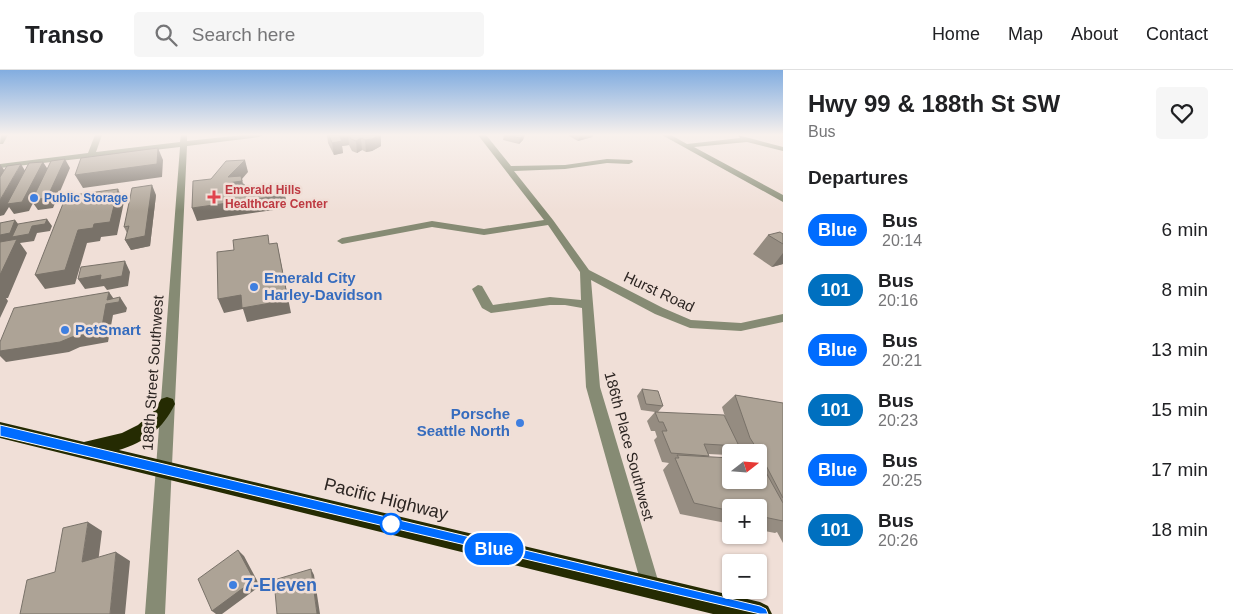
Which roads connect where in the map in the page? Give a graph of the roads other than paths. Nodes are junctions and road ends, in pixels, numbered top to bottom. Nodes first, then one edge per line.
1 (43, 160) edge
2 (183, 160) edge
3 (501, 160) edge
4 (712, 160) edge
5 (629, 162) dead end
6 (0, 166) edge
7 (508, 169) junction
8 (783, 199) edge
9 (550, 222) junction
10 (342, 241) dead end
11 (585, 272) junction
12 (478, 289) dead end
13 (586, 305) junction
14 (783, 318) edge
15 (167, 404) junction
16 (0, 430) edge
17 (82, 450) junction
18 (163, 470) junction
19 (650, 587) junction
20 (154, 614) edge
21 (760, 614) edge

1 - 6 street
2 - 15 street, 188th Street Southwest
3 - 7 street
4 - 8 street
5 - 7 street
7 - 9 street
9 - 10 street
9 - 11 street
11 - 13 street, 186th Place Southwest
11 - 14 street, Hurst Road
12 - 13 street
13 - 19 street, 186th Place Southwest
15 - 17 highway
15 - 18 street, 188th Street Southwest
16 - 17 highway, Pacific Highway
17 - 18 highway, Pacific Highway
18 - 19 highway, Pacific Highway
18 - 20 street, 188th Street Southwest
19 - 21 highway, Pacific Highway

